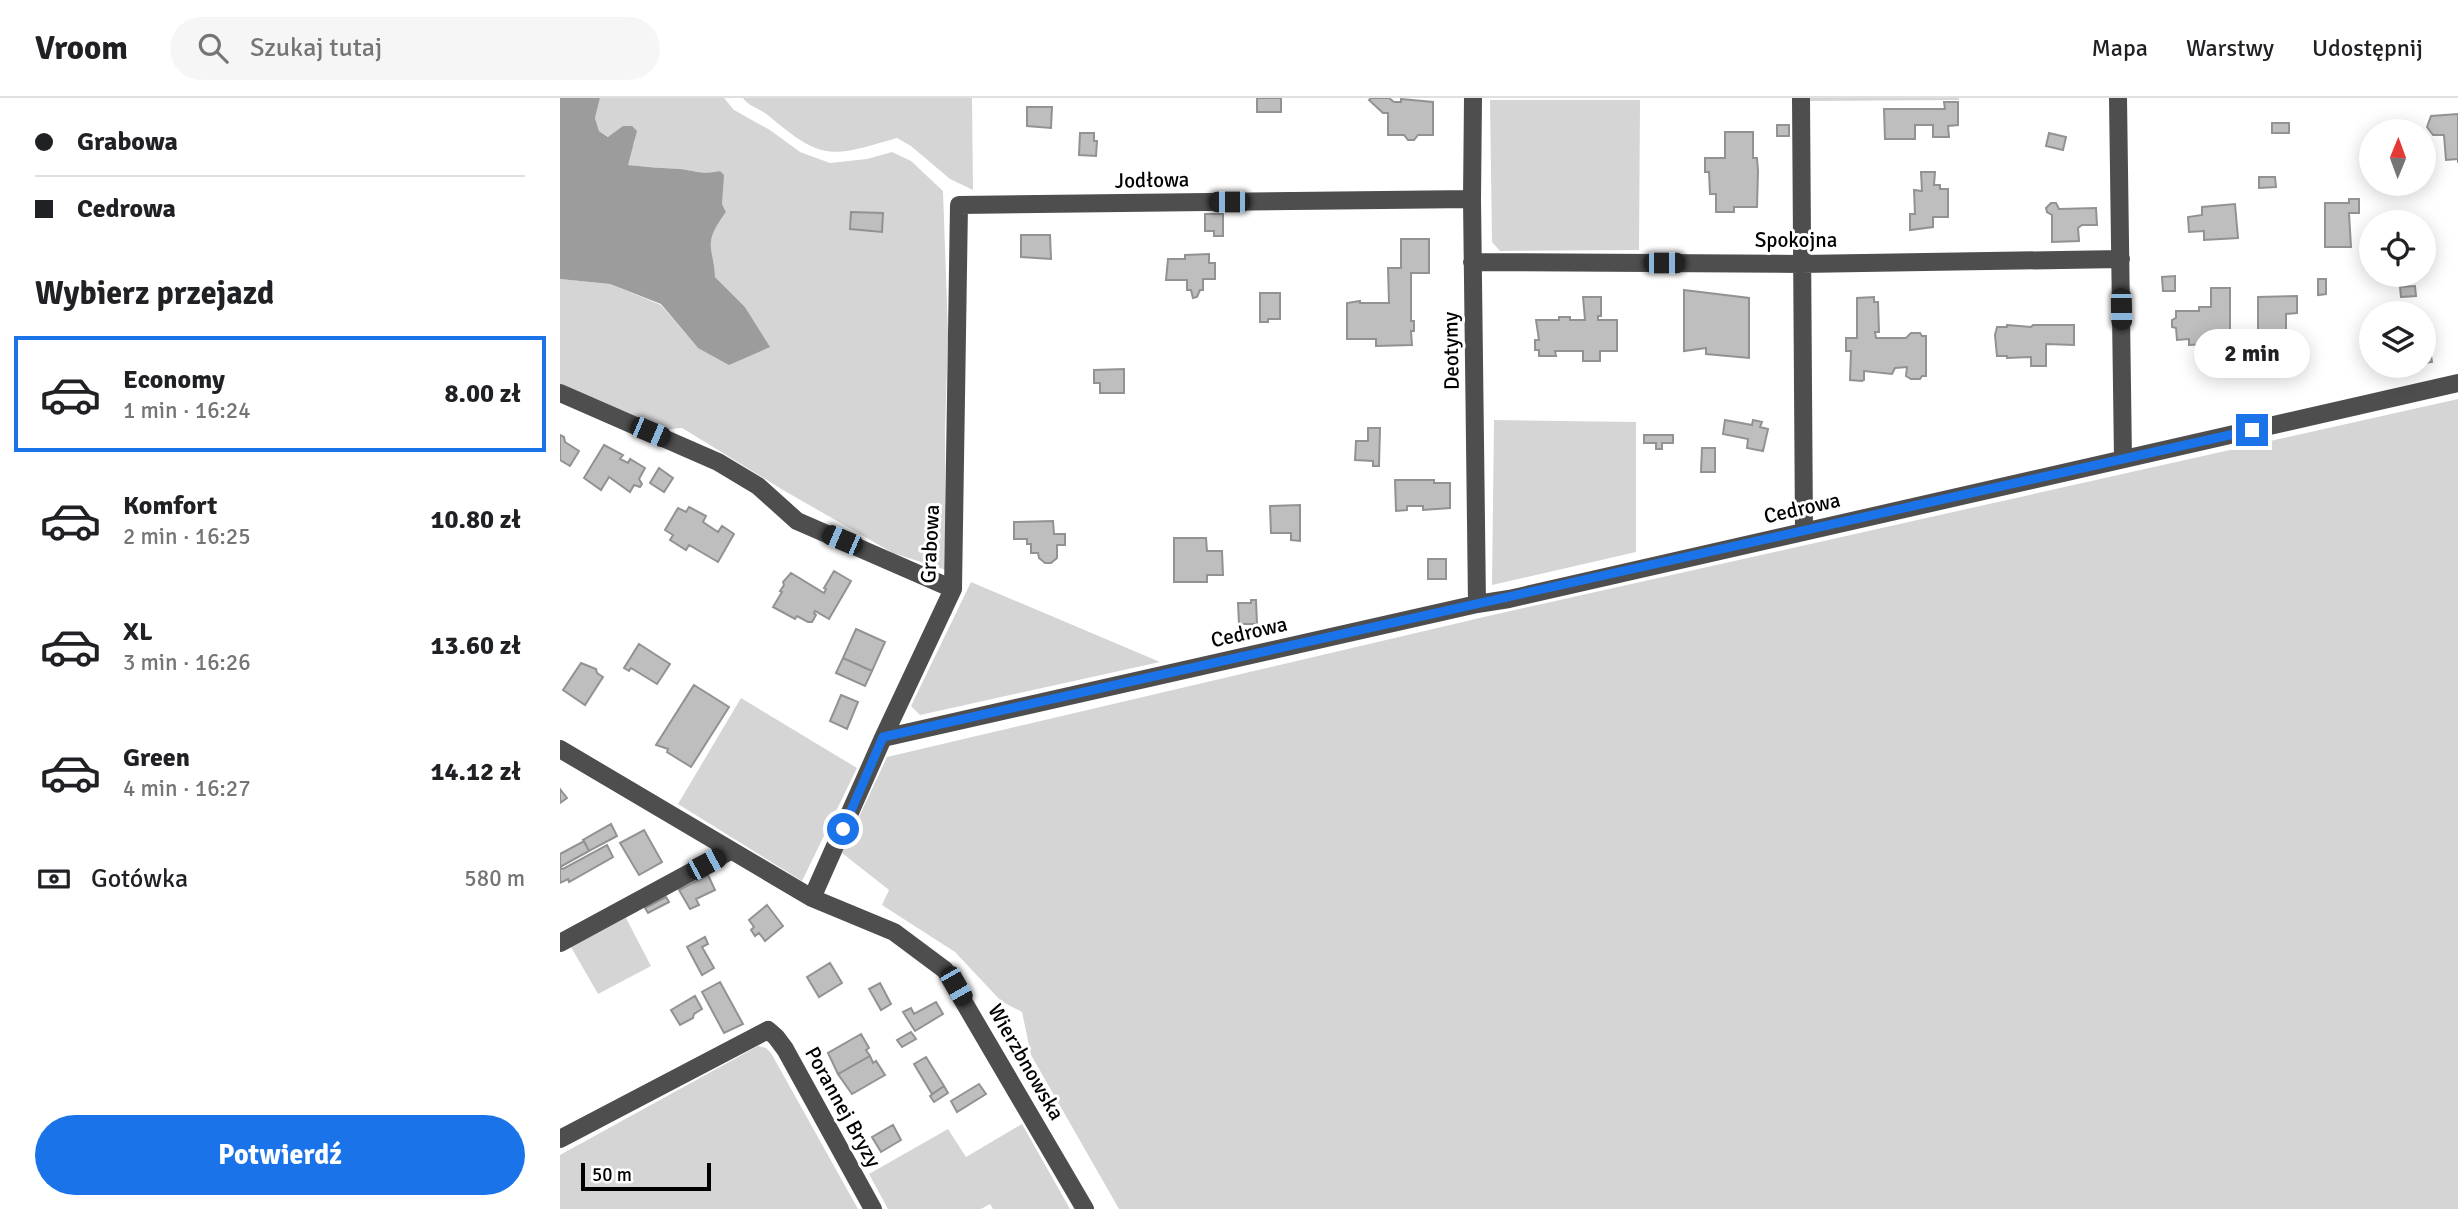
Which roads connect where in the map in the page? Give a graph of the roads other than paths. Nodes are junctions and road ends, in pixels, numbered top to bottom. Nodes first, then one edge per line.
1 (1473, 98) edge
2 (1801, 98) edge
3 (2118, 98) edge
4 (1472, 199) junction
5 (959, 205) joint
6 (2121, 259) junction
7 (1472, 262) junction
8 (1801, 264) junction
9 (2458, 383) edge
10 (560, 394) edge
11 (2123, 459) junction
12 (1804, 530) junction
13 (953, 589) junction
14 (1477, 604) junction
15 (883, 737) junction
16 (560, 749) edge
17 (730, 851) junction
18 (812, 898) junction
19 (560, 943) edge
20 (560, 1139) edge
21 (873, 1209) edge
22 (1085, 1209) edge

1 - 4 street, Deotymy
2 - 8 street
3 - 6 street
4 - 5 street, Jodłowa
4 - 7 street, Deotymy
5 - 13 street, Grabowa
6 - 8 street, Spokojna
6 - 11 street
7 - 8 street, Spokojna
7 - 14 street, Deotymy
8 - 12 street
9 - 11 street, Cedrowa
10 - 13 street
11 - 12 street, Cedrowa
12 - 14 street, Cedrowa
13 - 15 street, Grabowa
14 - 15 street, Cedrowa
15 - 18 street, Grabowa
16 - 17 street, Wierzbnowska
17 - 18 street, Wierzbnowska
17 - 19 street
18 - 22 street, Wierzbnowska
20 - 21 street, Porannej Bryzy

